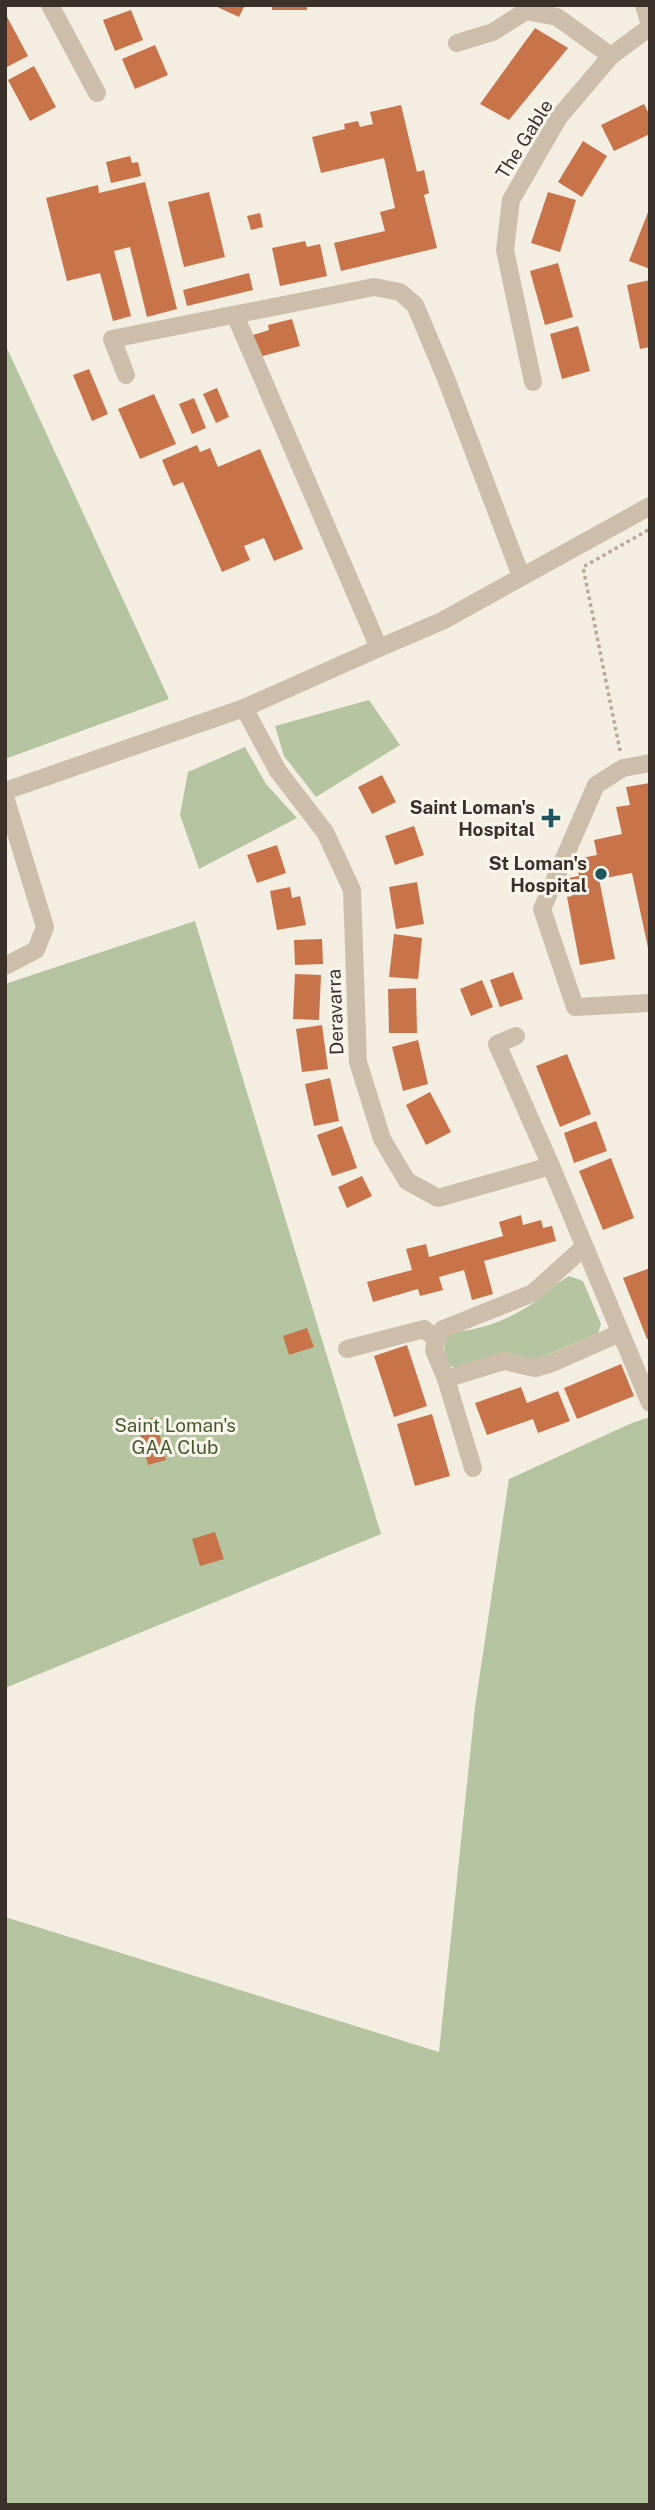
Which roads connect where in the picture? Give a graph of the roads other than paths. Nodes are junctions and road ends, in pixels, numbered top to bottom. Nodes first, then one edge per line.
1 (50, 5) edge
2 (644, 5) edge
3 (650, 26) edge
4 (457, 43) dead end
5 (611, 56) junction
6 (97, 93) dead end
7 (235, 315) junction
8 (126, 375) dead end
9 (533, 382) dead end
10 (650, 506) edge
11 (521, 576) junction
12 (379, 649) junction
13 (244, 708) junction
14 (650, 763) edge
15 (5, 791) edge
16 (5, 797) edge
17 (5, 966) edge
18 (650, 1003) edge
19 (516, 1036) dead end
20 (551, 1166) junction
21 (583, 1248) junction
22 (620, 1334) junction
23 (436, 1339) junction
24 (347, 1349) dead end
25 (446, 1379) junction
26 (650, 1404) edge
27 (473, 1468) dead end

1 - 6 street
2 - 3 street
3 - 5 street, The Gable
4 - 5 street
5 - 9 street, The Gable
7 - 8 street
7 - 11 street
7 - 12 street
10 - 11 street
11 - 12 street
12 - 13 street
13 - 15 street
13 - 20 street, Deravarra
14 - 18 street
16 - 17 street
19 - 20 street
20 - 21 street
21 - 22 street
21 - 23 street
22 - 25 street
22 - 26 street
23 - 24 street
23 - 25 street
25 - 27 street

